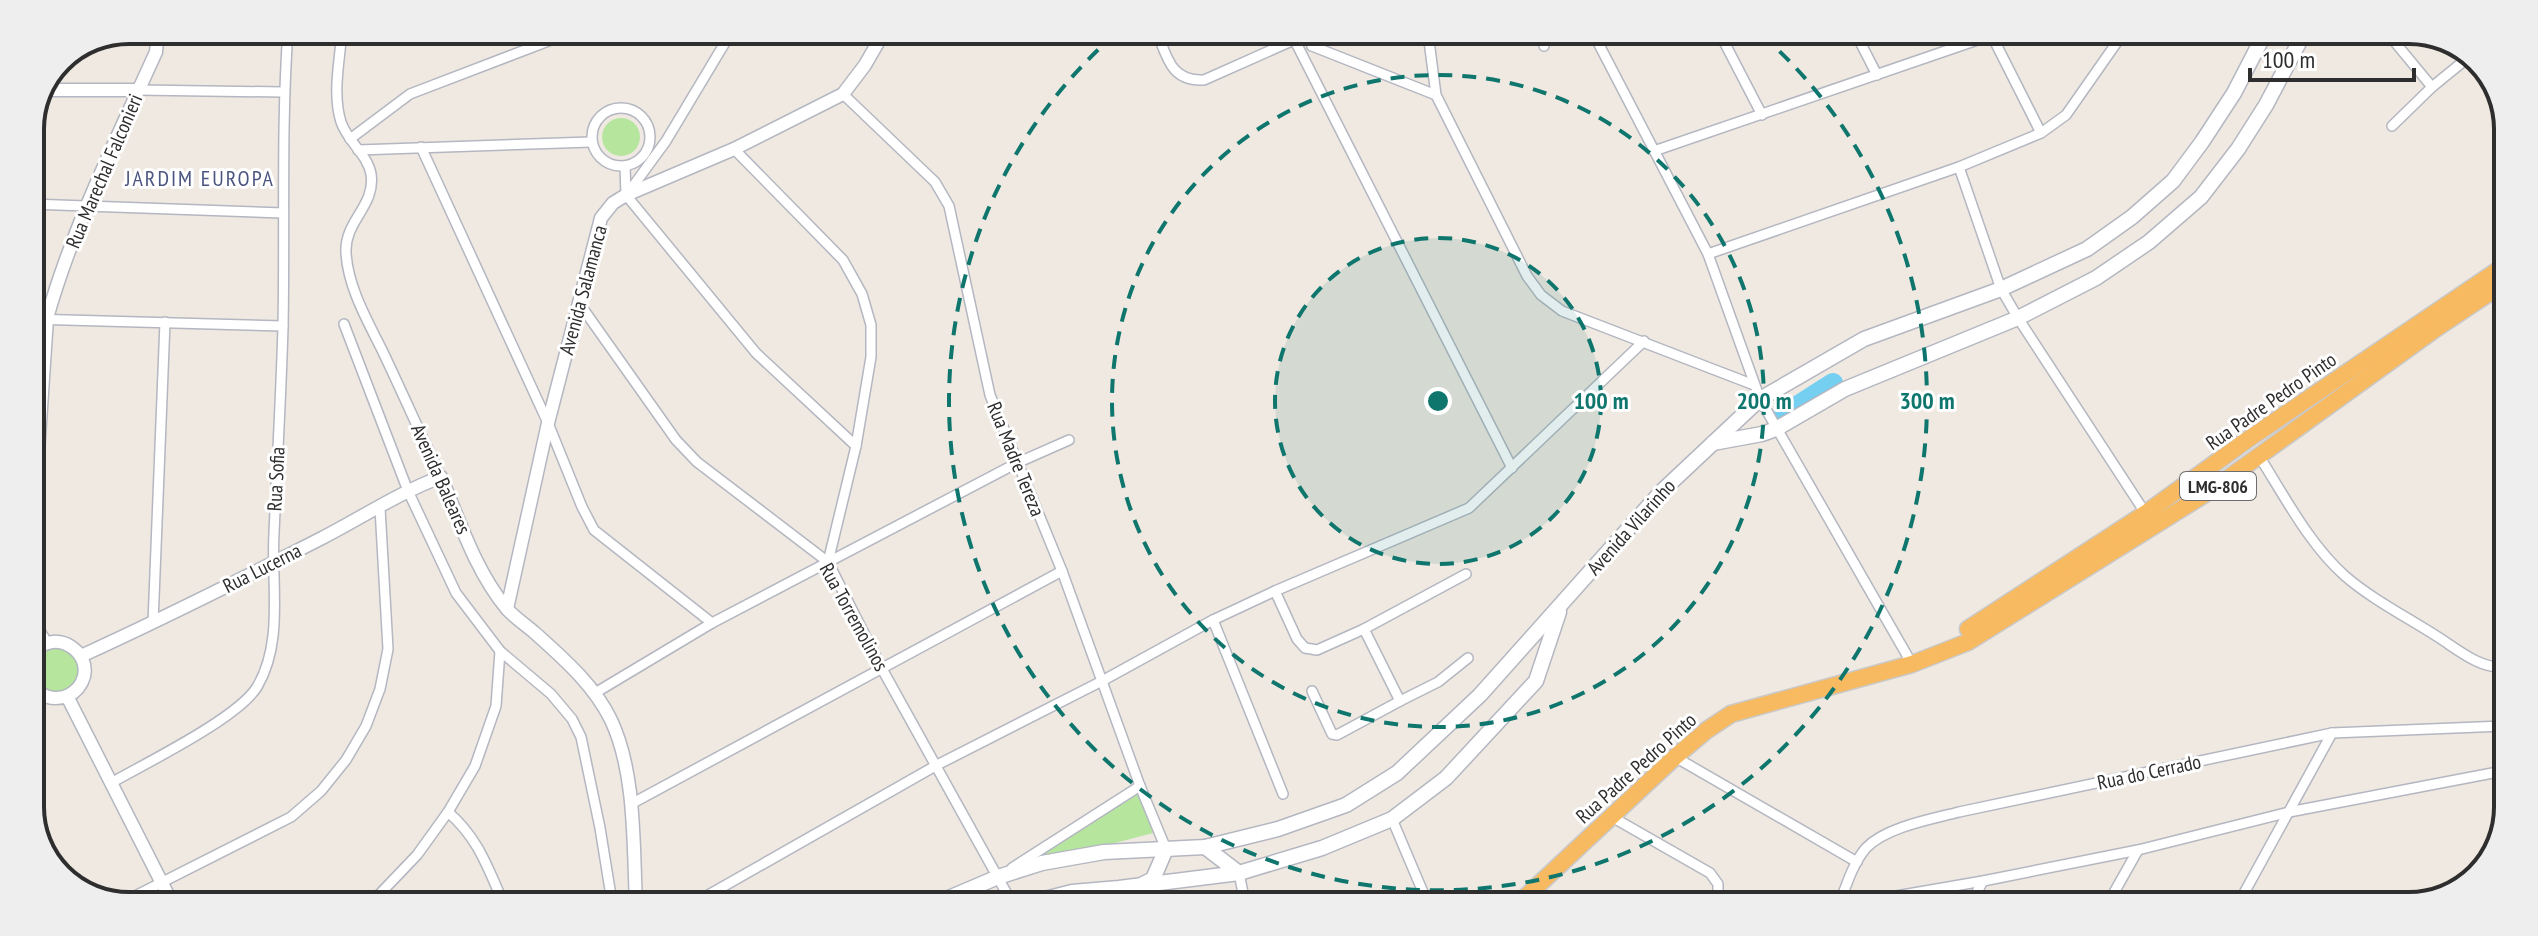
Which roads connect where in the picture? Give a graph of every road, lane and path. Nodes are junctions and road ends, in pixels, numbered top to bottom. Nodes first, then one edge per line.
1 (157, 44) edge
2 (287, 44) edge
3 (341, 44) edge
4 (541, 44) edge
5 (724, 44) edge
6 (877, 44) edge
7 (1162, 44) edge
8 (1277, 44) edge
9 (1297, 44) edge
10 (1429, 44) edge
11 (1599, 44) edge
12 (1725, 44) edge
13 (1861, 44) edge
14 (1965, 44) edge
15 (1996, 44) edge
16 (2116, 44) edge
17 (2259, 44) edge
18 (2298, 44) edge
19 (2396, 44) edge
20 (1312, 46) joint
21 (1302, 55) junction
22 (2462, 63) edge
23 (1877, 75) junction
24 (2432, 87) junction
25 (53, 90) edge
26 (138, 90) junction
27 (283, 92) junction
28 (843, 94) junction
29 (1436, 95) junction
30 (1762, 115) junction
31 (2392, 126) dead end
32 (2041, 133) junction
33 (350, 139) junction
34 (650, 141) junction
35 (666, 141) junction
36 (591, 142) junction
37 (421, 147) junction
38 (734, 149) junction
39 (358, 150) junction
40 (1654, 151) junction
41 (625, 166) junction
42 (1959, 167) junction
43 (626, 195) junction
44 (44, 205) edge
45 (87, 207) junction
46 (283, 213) junction
47 (1708, 254) junction
48 (2494, 273) edge
49 (2001, 289) junction
50 (2494, 290) edge
51 (579, 303) junction
52 (44, 318) edge
53 (47, 318) junction
54 (2018, 318) junction
55 (165, 322) junction
56 (344, 324) dead end
57 (283, 326) junction
58 (1644, 341) junction
59 (44, 363) edge
60 (1757, 392) junction
61 (548, 423) junction
62 (1769, 432) junction
63 (1069, 440) dead end
64 (1712, 443) junction
65 (856, 446) junction
66 (2259, 456) junction
67 (1017, 463) junction
68 (1512, 468) junction
69 (441, 477) junction
70 (408, 491) junction
71 (380, 508) junction
72 (2150, 519) junction
73 (828, 562) junction
74 (272, 563) junction
75 (1062, 571) junction
76 (1466, 574) dead end
77 (1275, 591) junction
78 (1564, 600) junction
79 (507, 609) junction
80 (1213, 620) junction
81 (153, 623) junction
82 (712, 623) junction
83 (1364, 629) junction
84 (44, 640) edge
85 (46, 643) joint
86 (500, 651) junction
87 (81, 656) junction
88 (1468, 658) dead end
89 (1910, 660) junction
90 (2494, 665) edge
91 (881, 667) junction
92 (1102, 681) junction
93 (1312, 691) dead end
94 (595, 693) junction
95 (44, 696) edge
96 (67, 696) junction
97 (1400, 701) junction
98 (2494, 726) edge
99 (2332, 733) junction
100 (1675, 757) junction
101 (937, 765) junction
102 (2494, 773) edge
103 (111, 783) junction
104 (1140, 786) junction
105 (1283, 794) dead end
106 (631, 804) junction
107 (448, 812) junction
108 (2289, 812) junction
109 (1612, 817) junction
110 (1392, 819) junction
111 (1205, 847) junction
112 (1166, 849) junction
113 (2138, 850) junction
114 (1857, 862) junction
115 (1239, 873) junction
116 (998, 877) junction
117 (1983, 881) junction
118 (162, 883) junction
119 (1119, 888) junction
120 (144, 892) edge
121 (166, 892) edge
122 (382, 892) edge
123 (499, 892) edge
124 (610, 892) edge
125 (635, 892) edge
126 (714, 892) edge
127 (963, 892) edge
128 (1006, 892) edge
129 (1072, 892) edge
130 (1243, 892) edge
131 (1423, 892) edge
132 (1531, 892) edge
133 (1718, 892) edge
134 (1847, 892) edge
135 (1918, 892) edge
136 (1977, 892) edge
137 (2114, 892) edge
138 (2245, 892) edge

1 - 26 street, Rua Marechal Falconieri
2 - 27 street
3 - 33 street, Avenida Baleares
4 - 33 street
5 - 35 street
6 - 28 street, Avenida Salamanca
7 - 8 street
9 - 21 street
10 - 29 street
11 - 40 street
12 - 30 street
13 - 23 street
14 - 23 street
15 - 32 street
16 - 32 street
17 - 49 main road, Avenida Vilarinho
18 - 54 main road
19 - 24 street
20 - 21 street
20 - 29 street
21 - 68 street
22 - 24 street
23 - 30 street
24 - 31 street
25 - 26 street
26 - 27 street
26 - 45 street, Rua Marechal Falconieri
27 - 46 street, Rua Sofia
28 - 38 street, Avenida Salamanca
28 - 67 street, Rua Madre Tereza
29 - 58 street
30 - 40 street
32 - 42 street
33 - 39 street, Avenida Baleares
34 - 35 street
34 - 36 street
34 - 41 street
35 - 43 street
36 - 37 street
36 - 41 street
37 - 39 street
37 - 61 street
38 - 43 street, Avenida Salamanca
38 - 65 street
39 - 69 street, Avenida Baleares
40 - 47 street
41 - 43 street
42 - 47 street
42 - 49 street
43 - 51 street, Avenida Salamanca
43 - 65 street
44 - 45 street
45 - 46 street
45 - 53 street, Rua Marechal Falconieri
46 - 57 street, Rua Sofia
47 - 60 street
48 - 72 highway, Rua Padre Pedro Pinto / LMG-806
49 - 54 street
49 - 60 main road, Avenida Vilarinho
50 - 66 highway, Rua Padre Pedro Pinto / LMG-806
51 - 61 street, Avenida Salamanca
51 - 73 street, Rua Torremolinos
52 - 53 street
53 - 55 street
53 - 59 street, Rua Marechal Falconieri
54 - 62 main road
54 - 72 street
55 - 57 street
55 - 81 street
56 - 70 street, Avenida Baleares
57 - 74 street, Rua Sofia
58 - 60 street
58 - 68 street
60 - 62 street
60 - 64 main road, Avenida Vilarinho
61 - 79 street, Avenida Salamanca
61 - 82 street
62 - 64 main road
62 - 89 street
63 - 67 street
64 - 78 main road, Avenida Vilarinho
65 - 73 street
66 - 72 highway, Rua Padre Pedro Pinto / LMG-806
66 - 90 street
67 - 73 street
67 - 75 street, Rua Madre Tereza
68 - 77 street
69 - 70 street, Rua Lucerna
69 - 79 street, Avenida Baleares
70 - 71 street, Rua Lucerna
70 - 86 street, Avenida Baleares
71 - 74 street, Rua Lucerna
71 - 118 street
72 - 89 highway, Rua Padre Pedro Pinto / LMG-806
73 - 82 street
73 - 91 street, Rua Torremolinos
74 - 81 street, Rua Lucerna
74 - 103 street, Rua Sofia
75 - 91 street
75 - 92 street, Rua Madre Tereza
76 - 83 street
77 - 80 street
77 - 83 street
78 - 110 main road
78 - 111 main road, Avenida Vilarinho
79 - 94 street, Avenida Baleares
80 - 92 street
80 - 105 street
81 - 87 street, Rua Lucerna
82 - 94 street
83 - 97 street
84 - 85 street, Rua Marechal Falconieri
85 - 87 street
86 - 107 street
86 - 124 street, Avenida Baleares
87 - 96 street
88 - 97 street
89 - 100 highway, Rua Padre Pedro Pinto / LMG-806
91 - 101 street, Rua Torremolinos
91 - 106 street
92 - 101 street
92 - 104 street, Rua Madre Tereza
93 - 97 street
94 - 106 street, Avenida Baleares
95 - 96 street
96 - 103 street
98 - 99 street, Rua do Cerrado
99 - 108 street
99 - 114 street, Rua do Cerrado
100 - 109 highway, Rua Padre Pedro Pinto / LMG-806
100 - 114 street
101 - 116 street, Rua Torremolinos
101 - 126 street
102 - 108 street
103 - 118 street
104 - 112 street, Rua Madre Tereza
104 - 116 street
106 - 125 street, Avenida Baleares
107 - 122 street
107 - 123 street
108 - 113 street
108 - 138 street
109 - 132 highway, Rua Padre Pedro Pinto / LMG-806
109 - 133 street
110 - 115 main road
110 - 131 street
111 - 112 main road, Avenida Vilarinho
111 - 115 main road
112 - 116 main road, Avenida Vilarinho
112 - 119 main road
113 - 117 street
113 - 137 street
114 - 134 street, Rua do Cerrado
115 - 119 main road
115 - 130 street
116 - 127 main road, Avenida Vilarinho
116 - 128 street, Rua Torremolinos
117 - 135 street
117 - 136 street
118 - 120 street
118 - 121 street
119 - 129 main road

